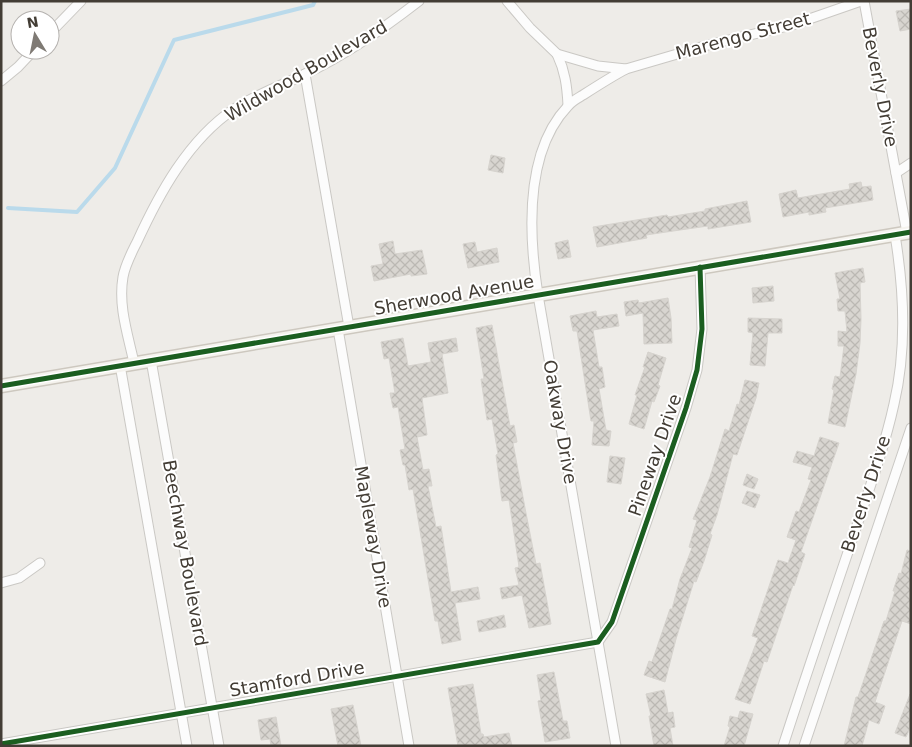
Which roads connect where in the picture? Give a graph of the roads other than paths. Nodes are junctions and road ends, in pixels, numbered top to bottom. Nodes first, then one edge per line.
1 (81, 1) edge
2 (419, 1) edge
3 (507, 1) edge
4 (862, 1) edge
5 (60, 23) edge
6 (557, 54) junction
7 (25, 60) edge
8 (626, 69) junction
9 (305, 74) junction
10 (1, 81) edge
11 (568, 105) junction
12 (911, 163) edge
13 (896, 173) junction
14 (904, 233) edge
15 (700, 267) junction
16 (538, 295) junction
17 (344, 328) junction
18 (151, 360) junction
19 (134, 363) junction
20 (120, 365) junction
21 (1, 386) edge
22 (911, 428) edge
23 (40, 563) dead end
24 (1, 583) edge
25 (598, 642) junction
26 (397, 676) junction
27 (213, 708) junction
28 (181, 714) junction
29 (27, 742) edge
30 (1, 744) edge
31 (187, 746) edge
32 (219, 746) edge
33 (409, 746) edge
34 (616, 746) edge
35 (783, 746) edge
36 (804, 746) edge

1 - 5 street
2 - 9 street, Wildwood Boulevard
3 - 6 street, Marengo Street
4 - 8 street, Marengo Street
4 - 13 street, Beverly Drive
6 - 8 street, Marengo Street
6 - 11 street, Marengo Street
7 - 10 street
8 - 11 street, Marengo Street
9 - 17 street, Mapleway Drive
9 - 19 street, Wildwood Boulevard
11 - 16 street, Oakway Drive
12 - 13 street
13 - 14 street, Beverly Drive
14 - 15 street, Sherwood Avenue
14 - 35 street, Beverly Drive
15 - 16 street, Sherwood Avenue
15 - 25 street, Pineway Drive
16 - 17 street, Sherwood Avenue
16 - 25 street, Oakway Drive
17 - 18 street, Sherwood Avenue
17 - 26 street, Mapleway Drive
18 - 19 street, Sherwood Avenue
18 - 27 street, Beechway Boulevard
19 - 20 street, Sherwood Avenue
20 - 21 street, Sherwood Avenue
20 - 28 street, Beechway Boulevard
22 - 36 street, Beverly Drive
23 - 24 street
25 - 26 street, Stamford Drive
25 - 34 street, Oakway Drive
26 - 27 street, Stamford Drive
26 - 33 street, Mapleway Drive
27 - 28 street, Stamford Drive
27 - 32 street, Beechway Boulevard
28 - 29 street, Stamford Drive
28 - 31 street, Beechway Boulevard
29 - 30 street, Stamford Drive

